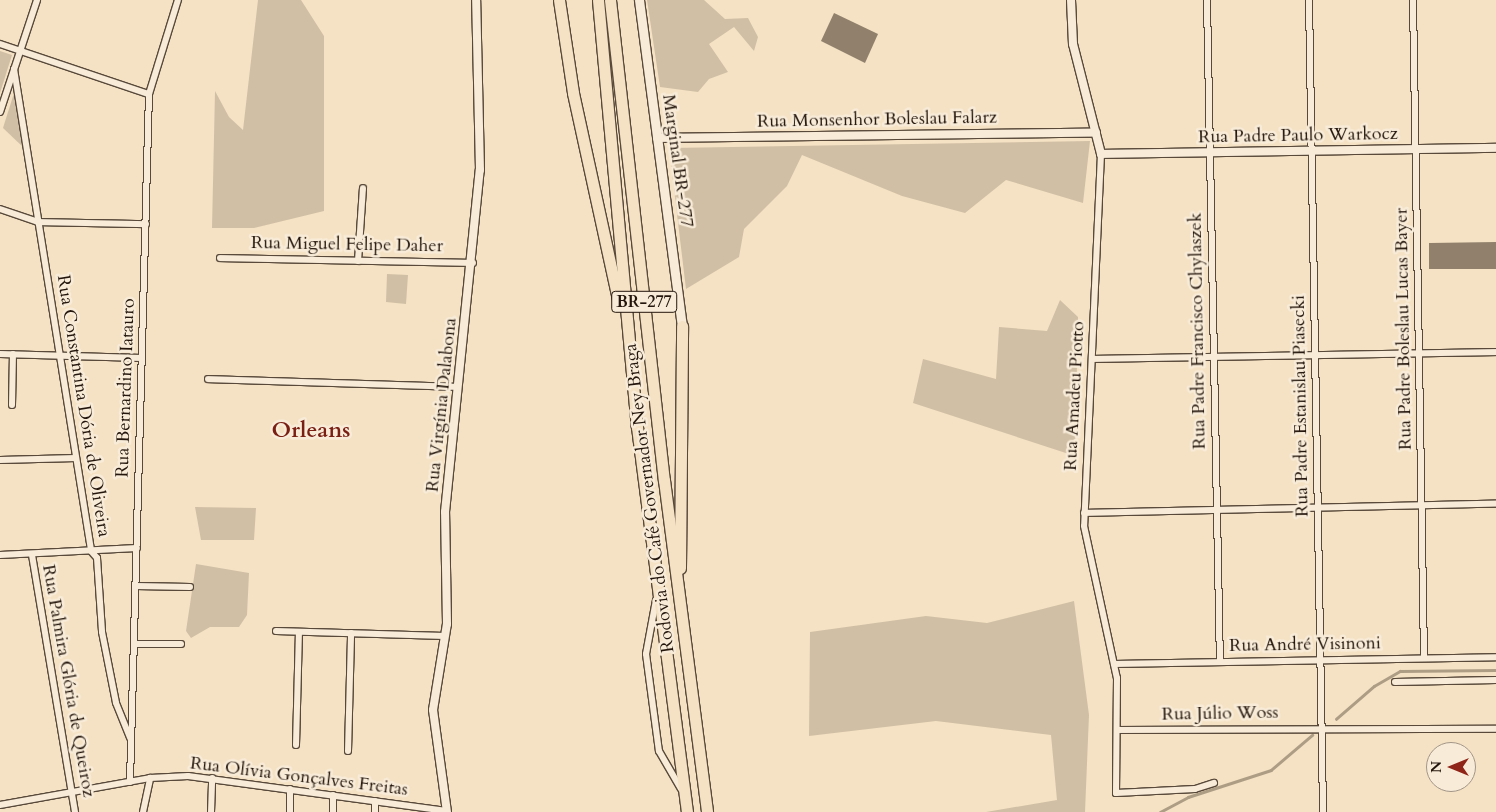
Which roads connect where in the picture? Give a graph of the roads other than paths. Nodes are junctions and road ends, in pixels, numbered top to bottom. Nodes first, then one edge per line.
1 (37, 0) edge
2 (178, 0) edge
3 (476, 0) edge
4 (559, 0) edge
5 (598, 0) edge
6 (610, 0) edge
7 (639, 0) edge
8 (1071, 0) edge
9 (1207, 0) edge
10 (1309, 0) edge
11 (1413, 0) edge
12 (0, 44) edge
13 (20, 51) junction
14 (14, 69) junction
15 (149, 94) junction
16 (0, 112) edge
17 (1096, 133) junction
18 (657, 138) junction
19 (1496, 148) edge
20 (1415, 149) junction
21 (1312, 151) junction
22 (1210, 152) junction
23 (1101, 154) junction
24 (363, 188) dead end
25 (0, 209) edge
26 (38, 222) junction
27 (146, 224) junction
28 (220, 258) dead end
29 (358, 261) junction
30 (472, 263) junction
31 (682, 326) joint
32 (629, 346) junction
33 (1496, 352) edge
34 (0, 354) edge
35 (13, 354) junction
36 (1419, 354) junction
37 (1315, 355) junction
38 (59, 356) junction
39 (1214, 357) junction
40 (142, 358) junction
41 (1093, 359) junction
42 (208, 379) dead end
43 (458, 386) junction
44 (12, 405) dead end
45 (76, 458) junction
46 (0, 460) edge
47 (1496, 504) edge
48 (1422, 505) junction
49 (1318, 508) junction
50 (1217, 510) junction
51 (1084, 513) junction
52 (137, 548) junction
53 (91, 551) junction
54 (0, 555) edge
55 (32, 555) junction
56 (136, 586) junction
57 (190, 587) dead end
58 (658, 591) junction
59 (679, 604) junction
60 (276, 631) dead end
61 (299, 632) junction
62 (352, 633) junction
63 (445, 636) junction
64 (135, 644) junction
65 (181, 644) dead end
66 (1496, 656) edge
67 (1424, 658) junction
68 (1320, 660) junction
69 (1220, 662) junction
70 (1114, 664) junction
71 (1496, 680) edge
72 (1395, 682) dead end
73 (1322, 727) junction
74 (1496, 729) edge
75 (1118, 730) junction
76 (131, 742) junction
77 (296, 745) dead end
78 (348, 751) dead end
79 (702, 775) junction
80 (150, 778) junction
81 (212, 778) junction
82 (130, 782) junction
83 (1214, 783) dead end
84 (290, 789) junction
85 (72, 793) junction
86 (684, 794) junction
87 (333, 795) junction
88 (375, 801) junction
89 (0, 805) edge
90 (76, 812) edge
91 (143, 812) edge
92 (211, 812) edge
93 (290, 812) edge
94 (333, 812) edge
95 (375, 812) edge
96 (447, 812) edge
97 (687, 812) edge
98 (707, 812) edge
99 (711, 812) edge
100 (1323, 812) edge

1 - 13 street
2 - 15 street, Rua Bernardino Iatauro
3 - 30 street, Rua Virgínia Dalabona
4 - 32 highway
5 - 32 highway, Rodovia do Café Governador Ney Braga / BR-277
6 - 59 highway, Rodovia do Café Governador Ney Braga / BR-277
7 - 18 main road, Marginal BR-277
8 - 17 street, Rua Amadeu Piotto
9 - 22 street, Rua Padre Francisco Chylaszek
10 - 21 street, Rua Padre Estanislau Piasecki
11 - 20 street, Rua Padre Boleslau Lucas Bayer
12 - 13 street
13 - 14 street
13 - 15 street
14 - 16 street
14 - 26 street, Rua Constantina Dória de Oliveira
15 - 27 street, Rua Bernardino Iatauro
17 - 18 street, Rua Monsenhor Boleslau Falarz
17 - 23 street, Rua Amadeu Piotto
18 - 31 main road, Marginal BR-277
19 - 20 street, Rua Padre Paulo Warkocz
20 - 21 street, Rua Padre Paulo Warkocz
20 - 36 street, Rua Padre Boleslau Lucas Bayer
21 - 22 street, Rua Padre Paulo Warkocz
21 - 37 street, Rua Padre Estanislau Piasecki
22 - 23 street, Rua Padre Paulo Warkocz
22 - 39 street, Rua Padre Francisco Chylaszek
23 - 41 street, Rua Amadeu Piotto
24 - 29 street
25 - 26 street
26 - 27 street
26 - 38 street, Rua Constantina Dória de Oliveira
27 - 40 street, Rua Bernardino Iatauro
28 - 29 street, Rua Miguel Felipe Daher
29 - 30 street, Rua Miguel Felipe Daher
30 - 43 street, Rua Virgínia Dalabona
31 - 59 highway
32 - 58 highway, Rodovia do Café Governador Ney Braga / BR-277
33 - 36 street
34 - 35 street
35 - 38 street
35 - 44 street
36 - 37 street
36 - 48 street, Rua Padre Boleslau Lucas Bayer
37 - 39 street
37 - 49 street, Rua Padre Estanislau Piasecki
38 - 40 street
38 - 45 street, Rua Constantina Dória de Oliveira
39 - 41 street
39 - 50 street, Rua Padre Francisco Chylaszek
40 - 52 street, Rua Bernardino Iatauro
41 - 51 street, Rua Amadeu Piotto
42 - 43 street
43 - 63 street, Rua Virgínia Dalabona
45 - 46 street
45 - 53 street, Rua Constantina Dória de Oliveira
47 - 48 street
48 - 49 street
48 - 67 street, Rua Padre Boleslau Lucas Bayer
49 - 50 street
49 - 68 street, Rua Padre Estanislau Piasecki
50 - 51 street
50 - 69 street, Rua Padre Francisco Chylaszek
51 - 70 street, Rua Amadeu Piotto
52 - 53 street
52 - 56 street, Rua Bernardino Iatauro
53 - 55 street
53 - 76 street, Rua Constantina Dória de Oliveira
54 - 55 street
55 - 85 street, Rua Palmira Glória de Queiroz
56 - 57 street
56 - 64 street, Rua Bernardino Iatauro
58 - 86 highway, Rodovia do Café Governador Ney Braga / BR-277
58 - 86 street
59 - 79 highway, Rodovia do Café Governador Ney Braga / BR-277
60 - 61 street
61 - 62 street
61 - 77 street
62 - 63 street
62 - 78 street
63 - 96 street, Rua Virgínia Dalabona
64 - 65 street
64 - 76 street, Rua Bernardino Iatauro
66 - 67 street, Rua André Visinoni
67 - 68 street, Rua André Visinoni
68 - 69 street, Rua André Visinoni
68 - 73 street, Rua Padre Estanislau Piasecki
69 - 70 street, Rua André Visinoni
70 - 75 street, Rua Amadeu Piotto
71 - 72 street
73 - 74 street, Rua Júlio Woss
73 - 75 street, Rua Júlio Woss
73 - 100 street, Rua Padre Estanislau Piasecki
75 - 83 street, Rua Amadeu Piotto
76 - 82 street, Rua Bernardino Iatauro
79 - 98 highway, Rodovia do Café Governador Ney Braga / BR-277
79 - 99 main road
80 - 81 street, Rua Olívia Gonçalves Freitas
80 - 82 street, Rua Olívia Gonçalves Freitas
80 - 91 street
81 - 84 street, Rua Olívia Gonçalves Freitas
81 - 92 street
82 - 85 street, Rua Olívia Gonçalves Freitas
84 - 87 street, Rua Olívia Gonçalves Freitas
84 - 93 street
85 - 89 street, Rua Olívia Gonçalves Freitas
85 - 90 street, Rua Palmira Glória de Queiroz
86 - 97 highway, Rodovia do Café Governador Ney Braga / BR-277
87 - 88 street, Rua Olívia Gonçalves Freitas
87 - 94 street
88 - 95 street
88 - 96 street, Rua Olívia Gonçalves Freitas

